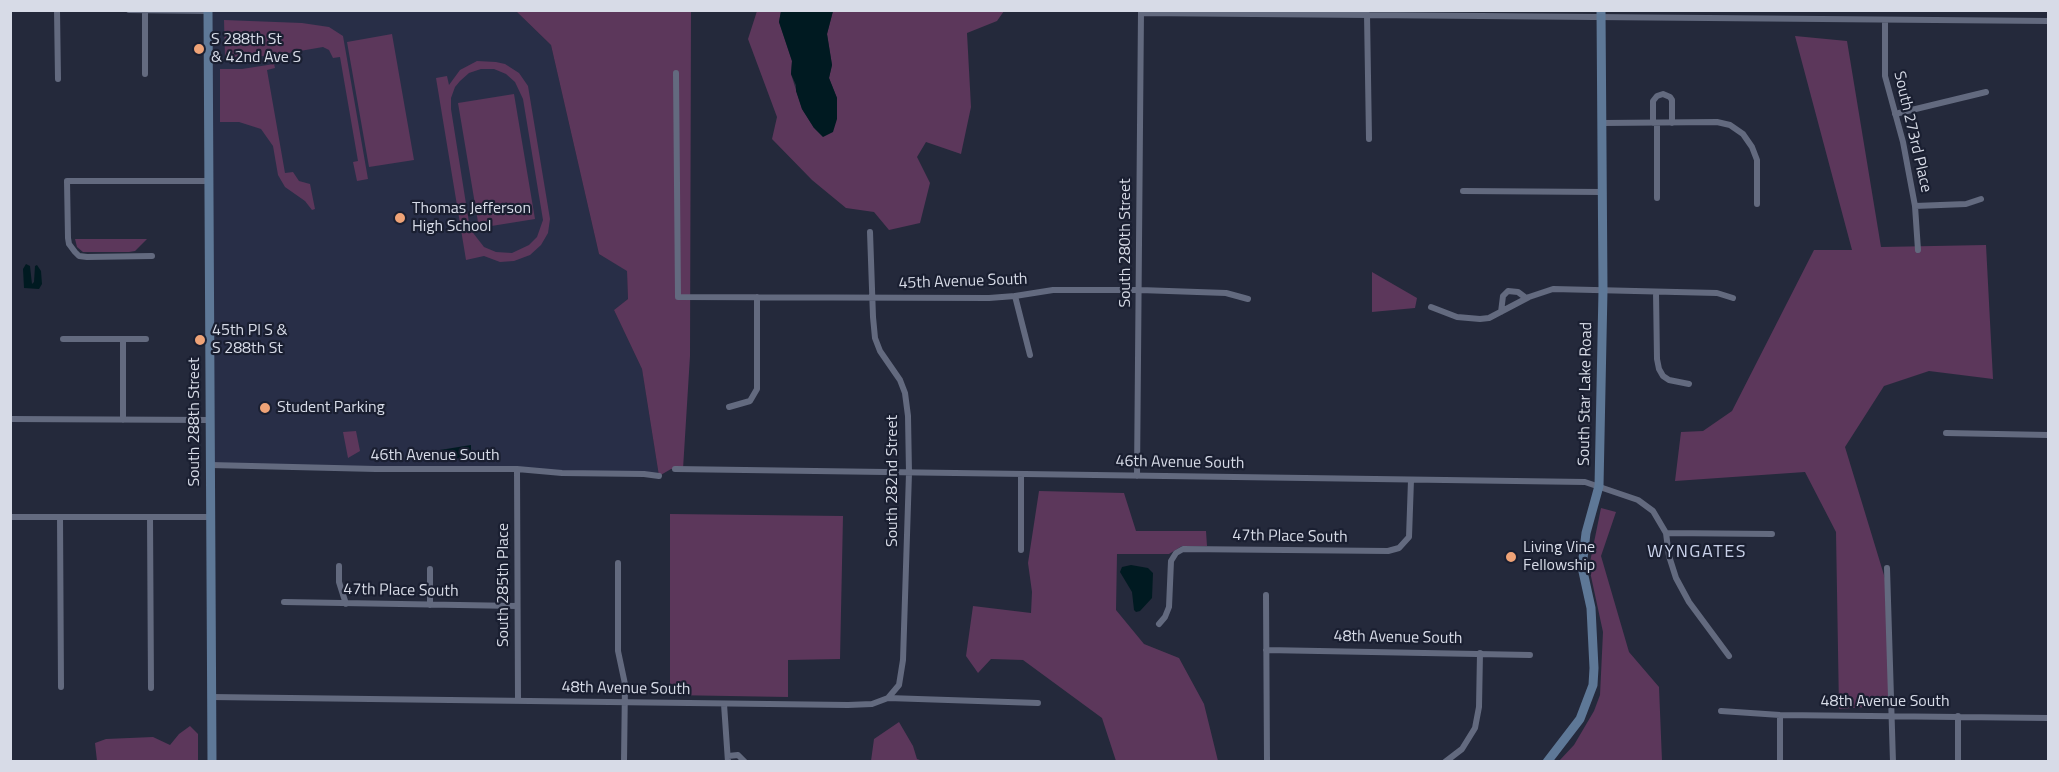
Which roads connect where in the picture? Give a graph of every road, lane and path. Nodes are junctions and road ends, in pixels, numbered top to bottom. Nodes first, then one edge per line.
1 (57, 10) edge
2 (129, 10) edge
3 (145, 11) edge
4 (208, 11) edge
5 (1141, 12) edge
6 (1410, 13) edge
7 (1367, 14) junction
8 (1602, 14) edge
9 (1702, 14) edge
10 (1886, 20) junction
11 (2049, 21) edge
12 (676, 73) dead end
13 (145, 74) dead end
14 (58, 79) dead end
15 (1986, 92) dead end
16 (1895, 114) junction
17 (1603, 123) junction
18 (1655, 123) junction
19 (1672, 123) junction
20 (1369, 138) dead end
21 (209, 181) junction
22 (1463, 191) dead end
23 (1602, 192) junction
24 (1656, 198) dead end
25 (1981, 199) dead end
26 (1757, 204) dead end
27 (1915, 206) junction
28 (870, 232) dead end
29 (1918, 250) dead end
30 (152, 256) dead end
31 (1140, 290) junction
32 (1603, 291) junction
33 (1656, 292) junction
34 (1015, 296) junction
35 (757, 297) junction
36 (872, 298) junction
37 (1526, 298) junction
38 (1733, 298) dead end
39 (1248, 299) dead end
40 (1431, 307) dead end
41 (1501, 312) junction
42 (63, 339) dead end
43 (123, 339) junction
44 (146, 339) dead end
45 (1030, 355) dead end
46 (1689, 384) dead end
47 (729, 407) dead end
48 (10, 420) edge
49 (123, 420) junction
50 (210, 420) junction
51 (1946, 433) dead end
52 (2049, 435) edge
53 (210, 465) junction
54 (517, 469) junction
55 (675, 469) dead end
56 (909, 473) junction
57 (1021, 475) junction
58 (659, 476) dead end
59 (1137, 476) junction
60 (1411, 480) junction
61 (1599, 486) junction
62 (10, 517) edge
63 (60, 517) junction
64 (150, 517) junction
65 (210, 517) junction
66 (1666, 533) junction
67 (1772, 534) dead end
68 (1021, 550) dead end
69 (618, 563) dead end
70 (339, 566) dead end
71 (430, 568) dead end
72 (1887, 568) dead end
73 (1266, 594) dead end
74 (284, 602) dead end
75 (346, 604) junction
76 (430, 604) junction
77 (517, 606) junction
78 (1159, 624) dead end
79 (1266, 650) junction
80 (1480, 653) junction
81 (1530, 655) dead end
82 (1729, 656) dead end
83 (61, 687) dead end
84 (151, 688) dead end
85 (211, 697) junction
86 (888, 698) junction
87 (518, 701) junction
88 (625, 702) junction
89 (1038, 703) dead end
90 (724, 704) junction
91 (1721, 711) dead end
92 (1780, 715) junction
93 (1893, 716) junction
94 (1958, 716) junction
95 (2049, 718) edge
96 (728, 759) edge
97 (212, 762) edge
98 (624, 762) edge
99 (745, 762) edge
100 (1267, 762) edge
101 (1445, 762) edge
102 (1547, 762) edge
103 (1780, 762) edge
104 (1893, 762) edge
105 (1958, 762) edge

1 - 14 street
2 - 3 street
3 - 4 street
3 - 13 street
4 - 21 street, South 288th Street
5 - 7 street
5 - 31 street, South 280th Street
6 - 7 street
6 - 8 street
7 - 20 street
8 - 9 street
8 - 17 street, South Star Lake Road
9 - 10 street
10 - 11 street
10 - 16 street, South 273rd Place
12 - 35 street, 45th Avenue South
15 - 16 street
16 - 27 street, South 273rd Place
17 - 18 street
17 - 23 street, South Star Lake Road
18 - 19 street
18 - 19 street
18 - 24 street
19 - 26 street
21 - 30 street
21 - 50 street, South 288th Street
22 - 23 street
23 - 32 street, South Star Lake Road
25 - 27 street
27 - 29 street, South 273rd Place
28 - 36 street, South 282nd Street
31 - 34 street, 45th Avenue South
31 - 39 street, 45th Avenue South
31 - 59 street, South 280th Street
32 - 33 street
32 - 37 street
32 - 61 street, South Star Lake Road
33 - 38 street
33 - 46 street
34 - 36 street, 45th Avenue South
34 - 45 street
35 - 36 street, 45th Avenue South
35 - 47 street
36 - 56 street, South 282nd Street
37 - 41 street
37 - 41 street
40 - 41 street
42 - 43 street
43 - 44 street
43 - 49 street
48 - 49 street
49 - 50 street
50 - 53 street, South 288th Street
51 - 52 street
53 - 54 street, 46th Avenue South
53 - 65 street, South 288th Street
54 - 58 street, 46th Avenue South
54 - 77 street, South 285th Place
55 - 56 street, 46th Avenue South
56 - 57 street, 46th Avenue South
56 - 86 street, South 282nd Street
57 - 59 street, 46th Avenue South
57 - 68 street
59 - 60 street, 46th Avenue South
60 - 61 street, 46th Avenue South
60 - 78 street, 47th Place South
61 - 66 street, 46th Avenue South
61 - 102 street, South Star Lake Road
62 - 63 street
63 - 64 street
63 - 83 street
64 - 65 street
64 - 84 street
65 - 85 street, South 288th Street
66 - 67 street
66 - 82 street
69 - 88 street
70 - 75 street
71 - 76 street
72 - 93 street
73 - 79 street
74 - 75 street, 47th Place South
75 - 76 street, 47th Place South
76 - 77 street, 47th Place South
77 - 87 street, South 285th Place
79 - 80 street, 48th Avenue South
79 - 100 street
80 - 81 street, 48th Avenue South
80 - 101 street
85 - 87 street, 48th Avenue South
85 - 97 street, South 288th Street
86 - 89 street, 48th Avenue South
86 - 90 street, 48th Avenue South
87 - 88 street, 48th Avenue South
88 - 90 street, 48th Avenue South
88 - 98 street
90 - 96 street
91 - 92 street, 48th Avenue South
92 - 93 street, 48th Avenue South
92 - 103 street
93 - 94 street, 48th Avenue South
93 - 104 street
94 - 95 street, 48th Avenue South
94 - 105 street
96 - 99 street

